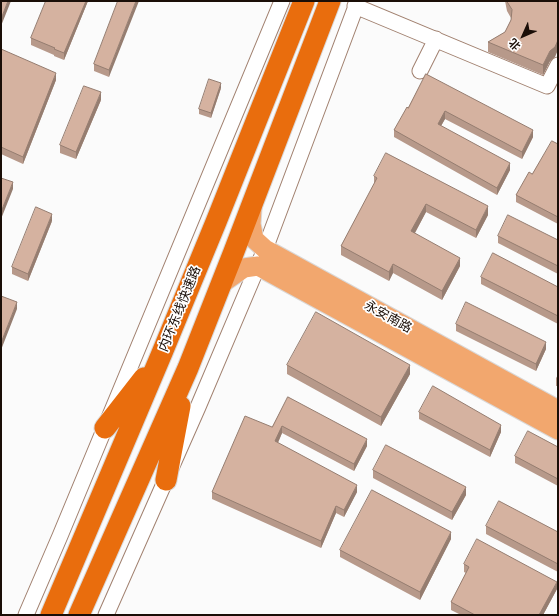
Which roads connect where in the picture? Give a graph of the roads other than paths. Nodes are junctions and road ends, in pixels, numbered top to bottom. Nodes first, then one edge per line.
1 (282, 1) edge
2 (304, 1) edge
3 (330, 1) edge
4 (356, 4) edge
5 (436, 39) junction
6 (558, 65) edge
7 (420, 71) dead end
8 (252, 201) junction
9 (262, 258) junction
10 (221, 284) junction
11 (162, 353) junction
12 (188, 368) junction
13 (558, 410) edge
14 (105, 428) junction
15 (558, 430) edge
16 (166, 480) junction
17 (26, 615) edge
18 (51, 615) edge
19 (79, 615) edge
20 (106, 615) edge

1 - 14 street
2 - 11 highway, 内环东线快速路
3 - 8 highway
4 - 5 street
4 - 9 street
5 - 6 street
5 - 7 street
8 - 9 main road, 永安南路
8 - 10 highway
9 - 10 main road
9 - 13 main road, 永安南路
9 - 15 main road, 永安南路
9 - 16 street
10 - 12 highway
11 - 14 highway
11 - 18 highway, 内环东线快速路
12 - 16 highway
12 - 19 highway
14 - 17 street
16 - 20 street

